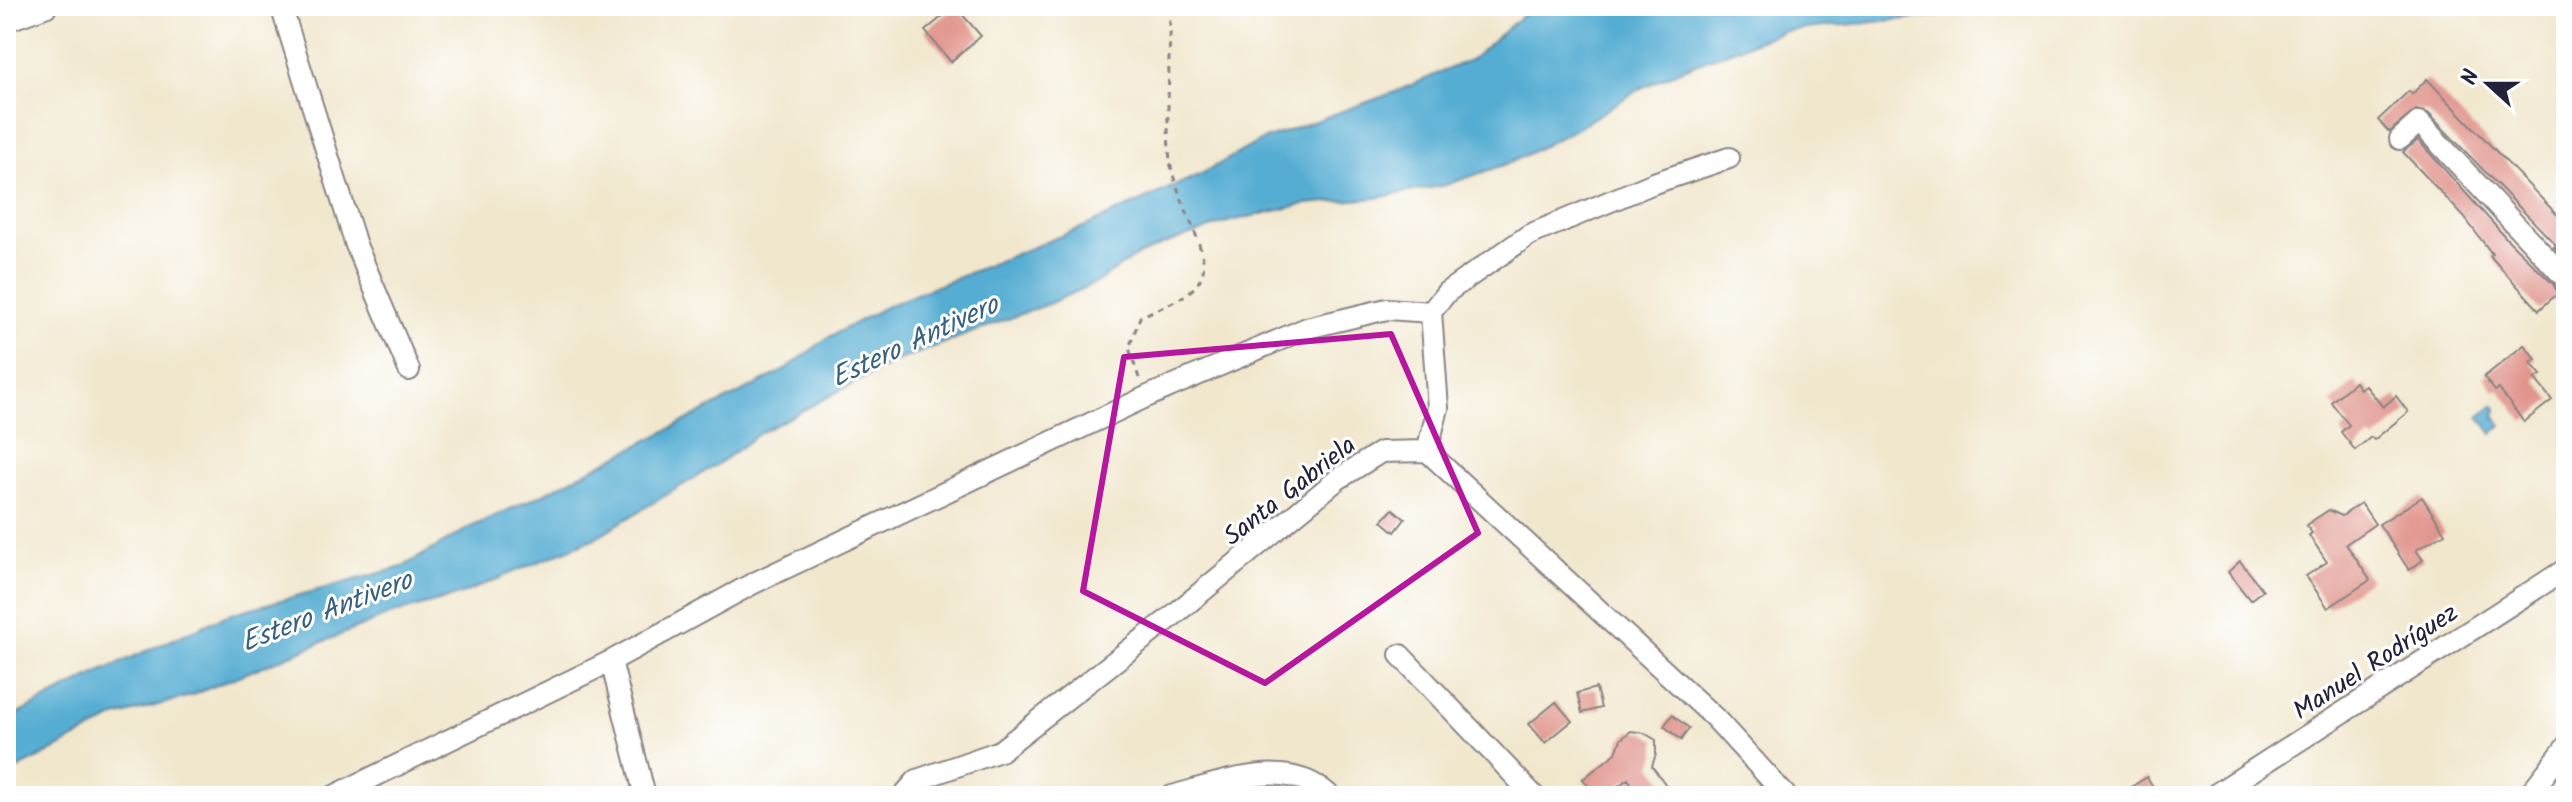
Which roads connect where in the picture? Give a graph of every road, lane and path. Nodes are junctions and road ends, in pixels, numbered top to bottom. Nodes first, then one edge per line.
1 (47, 6) edge
2 (281, 6) edge
3 (1166, 6) edge
4 (6, 21) edge
5 (2400, 139) dead end
6 (1729, 158) dead end
7 (2566, 283) edge
8 (1431, 312) junction
9 (409, 370) dead end
10 (1146, 397) junction
11 (1427, 451) junction
12 (2566, 569) edge
13 (1400, 655) dead end
14 (611, 661) junction
15 (2566, 747) edge
16 (334, 796) edge
17 (645, 796) edge
18 (903, 796) edge
19 (1172, 796) edge
20 (1330, 796) edge
21 (1534, 796) edge
22 (1786, 796) edge
23 (2213, 796) edge
24 (2528, 796) edge

1 - 4 street
2 - 9 street
3 - 10 path
5 - 7 street
6 - 8 street
8 - 10 street
8 - 11 street
10 - 14 street
11 - 18 street, Santa Gabriela
11 - 22 street
12 - 23 street, Manuel Rodríguez
13 - 21 street
14 - 16 street
14 - 17 street
15 - 24 street
19 - 20 street

